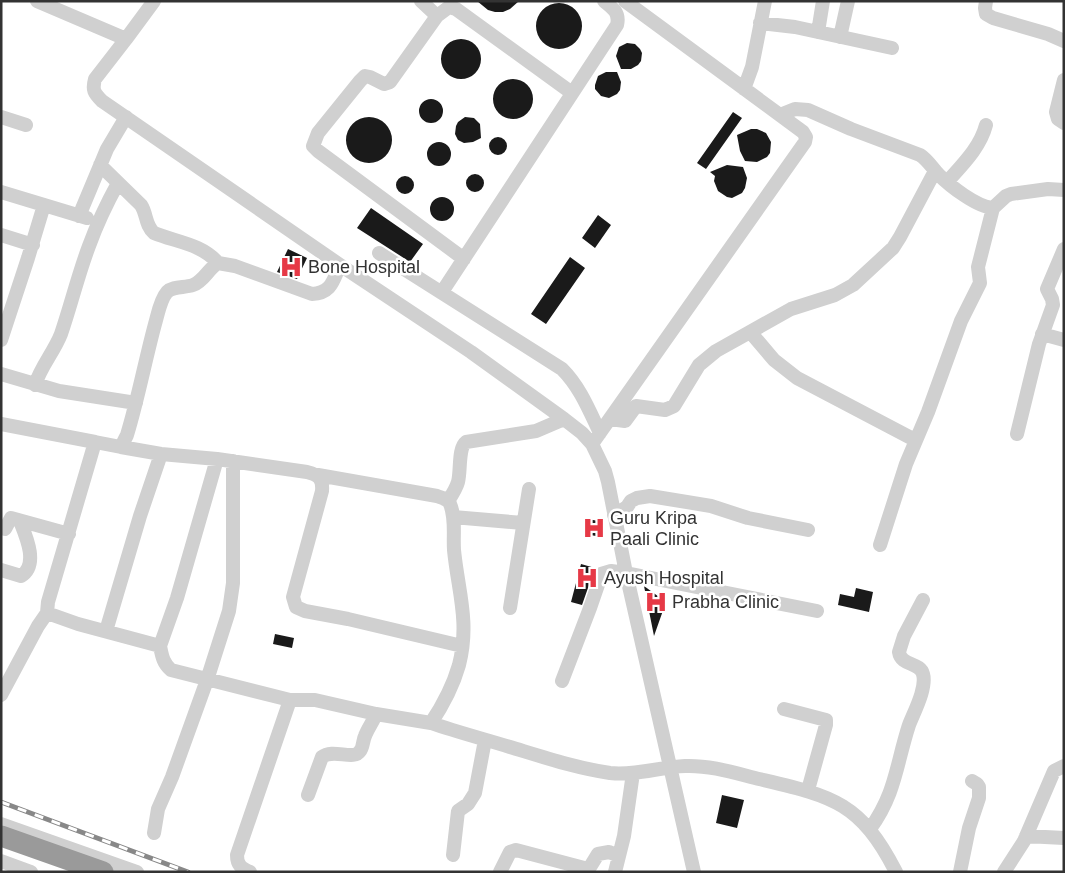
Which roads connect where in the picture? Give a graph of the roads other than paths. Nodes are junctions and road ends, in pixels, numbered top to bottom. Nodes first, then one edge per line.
1 (37, 1) edge
2 (154, 1) edge
3 (421, 1) edge
4 (604, 1) edge
5 (625, 1) edge
6 (765, 1) edge
7 (823, 1) edge
8 (848, 1) edge
9 (986, 1) edge
10 (437, 16) junction
11 (760, 22) junction
12 (818, 32) junction
13 (840, 37) junction
14 (126, 39) junction
15 (1064, 40) edge
16 (892, 48) dead end
17 (1064, 80) edge
18 (744, 89) junction
19 (572, 93) junction
20 (780, 115) junction
21 (1, 117) edge
22 (126, 117) junction
23 (1064, 123) edge
24 (26, 125) dead end
25 (986, 126) dead end
26 (100, 165) junction
27 (935, 171) junction
28 (947, 182) junction
29 (118, 183) junction
30 (1064, 190) edge
31 (1, 192) edge
32 (44, 205) junction
33 (992, 208) junction
34 (79, 216) junction
35 (99, 222) junction
36 (1, 235) edge
37 (33, 245) junction
38 (1064, 249) edge
39 (379, 253) dead end
40 (464, 260) junction
41 (218, 263) junction
42 (340, 265) junction
43 (442, 292) junction
44 (5, 312) edge
45 (751, 333) junction
46 (1042, 334) junction
47 (1, 340) edge
48 (1064, 340) edge
49 (1, 374) edge
50 (35, 385) junction
51 (136, 403) junction
52 (564, 419) junction
53 (610, 419) junction
54 (1, 424) edge
55 (1017, 434) dead end
56 (596, 438) junction
57 (915, 440) junction
58 (95, 442) junction
59 (121, 447) junction
60 (161, 454) junction
61 (217, 459) junction
62 (233, 461) junction
63 (318, 475) junction
64 (528, 489) dead end
65 (448, 501) junction
66 (614, 515) junction
67 (453, 517) junction
68 (20, 522) junction
69 (523, 523) junction
70 (1, 527) edge
71 (808, 530) dead end
72 (69, 534) junction
73 (880, 545) dead end
74 (1, 570) edge
75 (626, 573) junction
76 (924, 600) dead end
77 (510, 608) dead end
78 (817, 611) dead end
79 (47, 613) junction
80 (106, 631) junction
81 (160, 646) junction
82 (462, 646) junction
83 (207, 680) junction
84 (562, 681) dead end
85 (1, 695) edge
86 (290, 700) junction
87 (784, 709) dead end
88 (376, 714) junction
89 (430, 724) junction
90 (485, 740) junction
91 (1064, 766) edge
92 (670, 767) junction
93 (633, 773) junction
94 (972, 781) dead end
95 (808, 790) junction
96 (308, 794) dead end
97 (1, 824) edge
98 (870, 829) junction
99 (154, 833) dead end
100 (1, 836) edge
101 (1026, 836) junction
102 (1064, 838) edge
103 (1, 850) edge
104 (453, 855) dead end
105 (619, 856) junction
106 (1, 861) edge
107 (588, 870) edge
108 (31, 872) edge
109 (65, 872) edge
110 (103, 872) edge
111 (137, 872) edge
112 (250, 872) edge
113 (500, 872) edge
114 (615, 872) edge
115 (694, 872) edge
116 (896, 872) edge
117 (960, 872) edge
118 (1004, 872) edge

1 - 14 street
2 - 14 street
3 - 10 street
4 - 19 street
5 - 18 street
6 - 11 street
7 - 12 street
8 - 13 street
9 - 15 street
10 - 19 street
10 - 40 street
11 - 12 street
11 - 18 street
12 - 13 street
13 - 16 street
14 - 22 street
17 - 23 street
18 - 20 street
19 - 40 street
20 - 27 street
20 - 53 street
21 - 24 street
22 - 26 street
22 - 42 street
25 - 28 street
26 - 29 street
26 - 34 street
27 - 28 street
27 - 45 street
28 - 33 street
29 - 35 street
29 - 41 street
30 - 33 street
31 - 32 street
32 - 34 street
32 - 37 street
33 - 57 street
34 - 35 street
35 - 50 street
36 - 37 street
37 - 44 street
38 - 46 street
39 - 43 street
40 - 43 street
41 - 42 street
41 - 51 street
42 - 52 street
43 - 56 street
44 - 47 street
45 - 53 street
45 - 57 street
46 - 48 street
46 - 55 street
49 - 50 street
50 - 51 street
51 - 59 street
52 - 56 street
52 - 65 street
53 - 56 street
54 - 58 street
56 - 66 street
57 - 73 street
58 - 59 street
58 - 72 street
59 - 60 street
60 - 61 street
60 - 80 street
61 - 62 street
61 - 81 street
62 - 63 street
62 - 83 street
63 - 65 street
63 - 82 street
64 - 69 street
65 - 67 street
66 - 71 street
66 - 75 street
67 - 69 street
67 - 82 street
68 - 70 street
68 - 72 street
68 - 74 street
69 - 77 street
72 - 79 street
75 - 78 street
75 - 84 street
75 - 92 street
76 - 98 street
79 - 80 street
79 - 85 street
80 - 81 street
81 - 83 street
82 - 89 street
83 - 86 street
83 - 99 street
86 - 88 street
86 - 112 street
87 - 95 street
88 - 89 street
88 - 96 street
89 - 90 street
90 - 93 street
90 - 104 street
91 - 101 street
92 - 93 street
92 - 95 street
92 - 115 street
93 - 105 street
94 - 117 street
95 - 98 street
97 - 111 street
98 - 116 street
100 - 110 highway
101 - 102 street
101 - 118 street
103 - 109 highway
105 - 107 street
105 - 114 street
106 - 108 street
107 - 113 street

